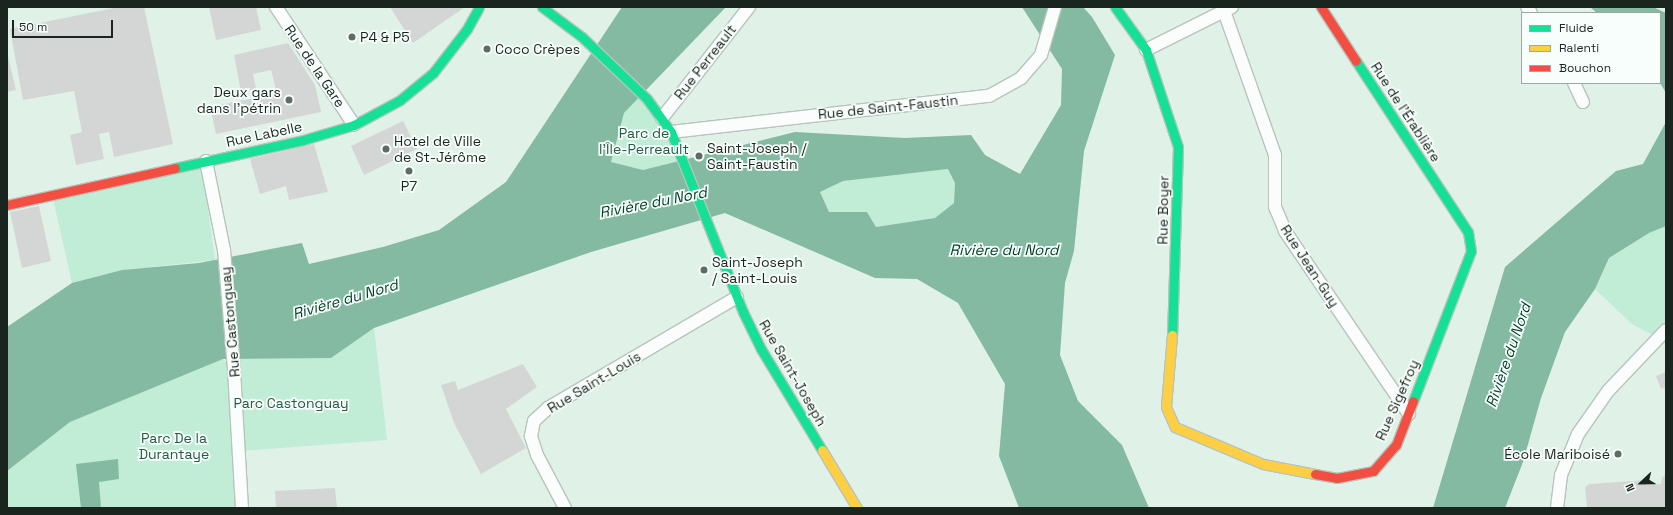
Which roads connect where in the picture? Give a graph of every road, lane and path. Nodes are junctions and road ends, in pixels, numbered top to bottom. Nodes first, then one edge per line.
1 (276, 7) edge
2 (479, 7) edge
3 (542, 7) edge
4 (749, 7) edge
5 (1055, 7) edge
6 (1115, 7) edge
7 (1321, 7) edge
8 (1228, 9) edge
9 (1146, 50) junction
10 (1574, 84) edge
11 (1583, 102) dead end
12 (662, 118) junction
13 (354, 125) junction
14 (671, 132) junction
15 (206, 161) junction
16 (7, 205) edge
17 (1468, 232) joint
18 (737, 297) junction
19 (1666, 330) edge
20 (1408, 414) junction
21 (1175, 427) joint
22 (242, 508) edge
23 (565, 508) edge
24 (856, 508) edge
25 (1557, 508) edge

1 - 13 street, Rue de la Gare
2 - 13 street, Rue Labelle
3 - 12 street
4 - 12 street, Rue Perreault
5 - 14 street, Rue de Saint-Faustin
6 - 9 street, Rue Boyer
7 - 17 street, Rue de l'Érablière
8 - 9 street
8 - 20 street, Rue Jean-Guy
9 - 21 street, Rue Boyer
10 - 11 street
12 - 14 street
13 - 15 street, Rue Labelle
14 - 18 street, Rue Saint-Joseph
15 - 16 street, Rue Labelle
15 - 22 street, Rue Castonguay
17 - 20 street, Rue Sigefroy
18 - 23 street, Rue Saint-Louis
18 - 24 street, Rue Saint-Joseph
19 - 25 street
20 - 21 street, Rue Sigefroy

